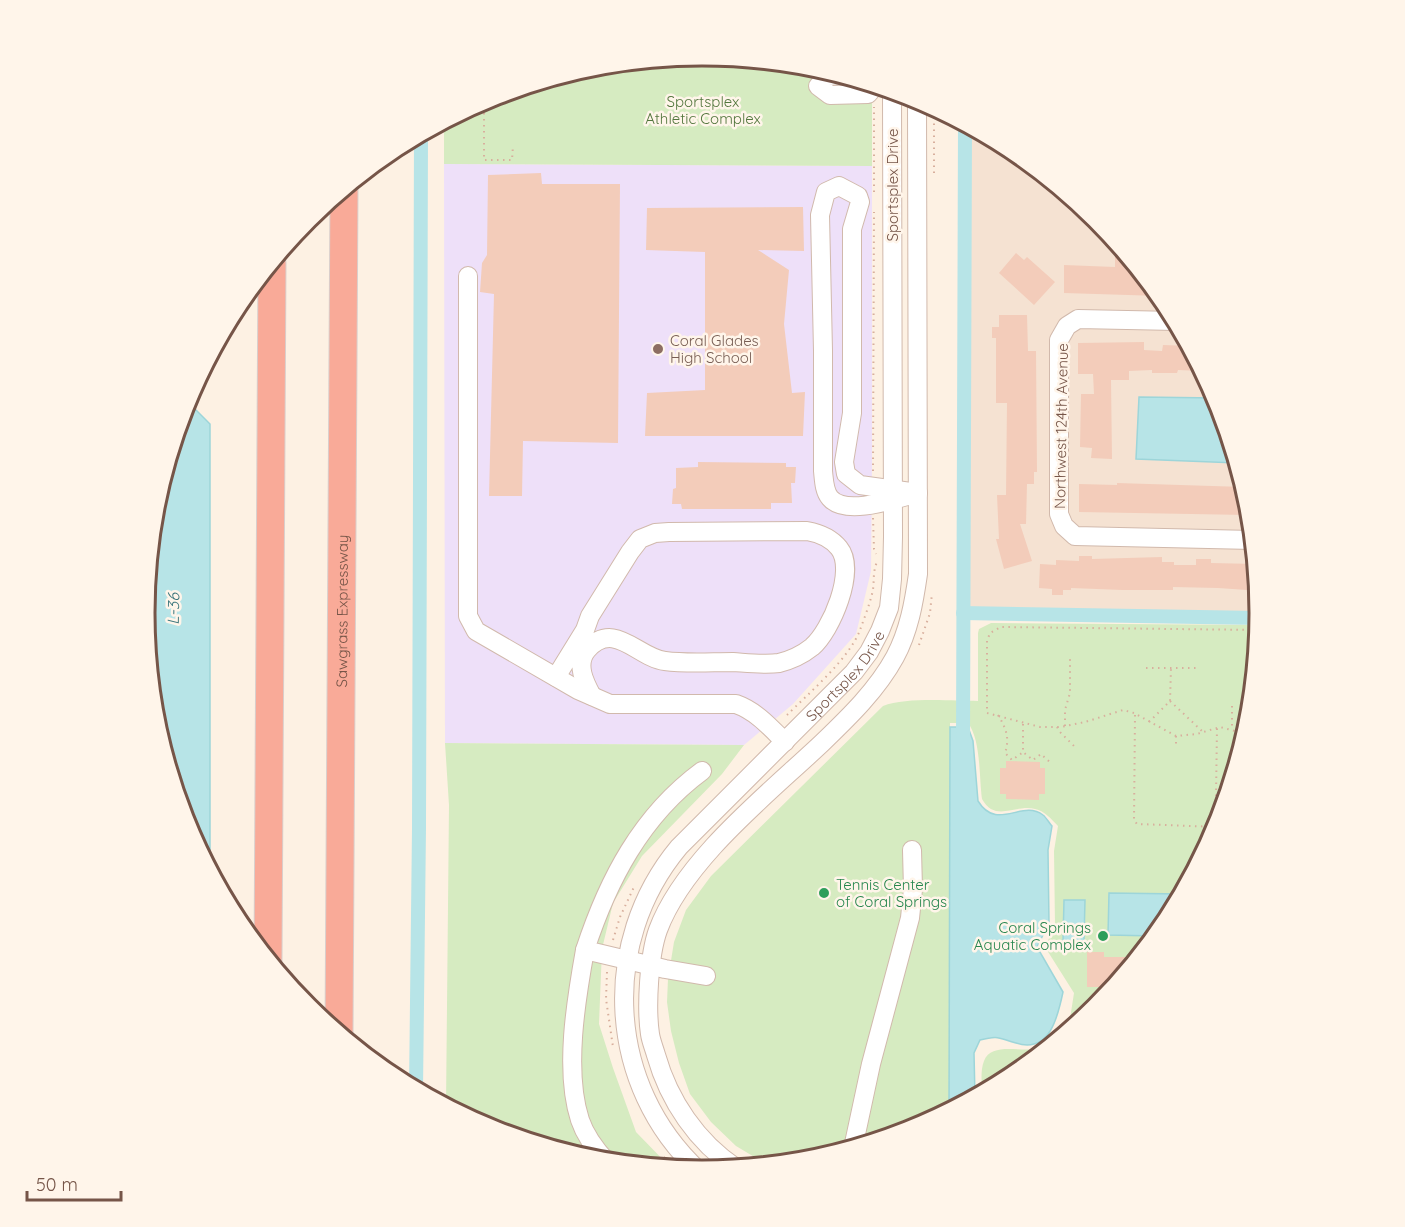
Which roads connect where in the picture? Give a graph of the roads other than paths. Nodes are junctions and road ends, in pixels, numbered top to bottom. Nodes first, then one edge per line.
1 (824, 80) edge
2 (870, 93) edge
3 (880, 96) edge
4 (917, 110) edge
5 (344, 200) edge
6 (272, 275) edge
7 (468, 276) dead end
8 (1165, 321) edge
9 (886, 491) junction
10 (918, 493) junction
11 (1245, 540) edge
12 (596, 606) junction
13 (615, 639) junction
14 (556, 677) junction
15 (592, 696) junction
16 (779, 736) junction
17 (702, 771) dead end
18 (912, 850) dead end
19 (268, 947) edge
20 (585, 950) junction
21 (618, 958) junction
22 (650, 966) junction
23 (706, 976) dead end
24 (339, 1022) edge
25 (855, 1139) edge
26 (597, 1150) edge
27 (724, 1160) edge
28 (688, 1161) edge

1 - 2 street
3 - 9 street, Sportsplex Drive
4 - 10 street, Sportsplex Drive
5 - 24 highway, Sawgrass Expressway
6 - 19 highway
7 - 14 street
8 - 11 street, Northwest 124th Avenue
9 - 9 street
9 - 10 street
9 - 16 street, Sportsplex Drive
10 - 22 street, Sportsplex Drive
12 - 13 street
12 - 13 street
12 - 14 street
13 - 15 street
14 - 15 street
15 - 16 street
16 - 21 street, Sportsplex Drive
17 - 20 street
18 - 25 street
20 - 21 street
20 - 26 street
21 - 22 street
21 - 28 street, Sportsplex Drive
22 - 23 street
22 - 27 street, Sportsplex Drive

